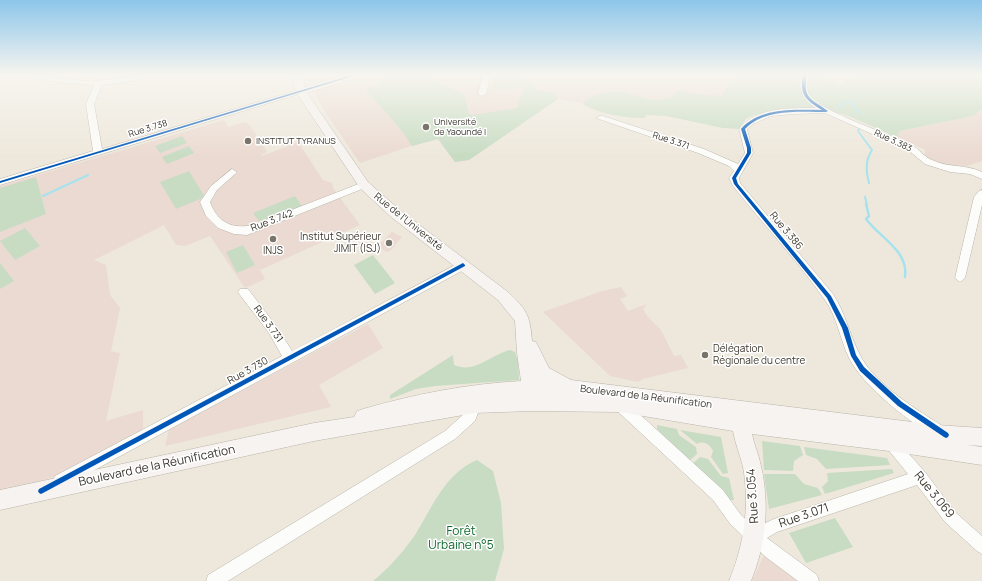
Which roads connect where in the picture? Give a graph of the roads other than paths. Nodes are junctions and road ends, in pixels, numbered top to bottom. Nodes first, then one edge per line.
1 (91, 102) edge
2 (267, 102) edge
3 (308, 102) edge
4 (814, 102) edge
5 (826, 111) junction
6 (600, 118) dead end
7 (98, 153) junction
8 (738, 170) junction
9 (232, 172) dead end
10 (982, 176) edge
11 (0, 182) edge
12 (364, 185) junction
13 (982, 193) edge
14 (463, 265) junction
15 (960, 278) dead end
16 (244, 292) dead end
17 (524, 332) junction
18 (290, 358) junction
19 (573, 388) junction
20 (531, 395) junction
21 (619, 404) junction
22 (475, 405) junction
23 (742, 417) junction
24 (314, 432) junction
25 (946, 435) junction
26 (982, 436) edge
27 (889, 442) junction
28 (982, 456) edge
29 (920, 477) junction
30 (41, 491) junction
31 (0, 500) edge
32 (755, 536) junction
33 (982, 546) edge
34 (214, 581) edge
35 (740, 581) edge
36 (811, 581) edge

1 - 7 street
2 - 7 street, Rue 3.738
3 - 12 main road, Rue de l'Université
4 - 5 street
5 - 8 street
5 - 10 street, Rue 3.383
6 - 8 street, Rue 3.371
7 - 11 street, Rue 3.738
8 - 25 street, Rue 3.386
9 - 12 street, Rue 3.742
12 - 14 main road, Rue de l'Université
13 - 15 street
14 - 17 main road, Rue de l'Université
14 - 18 street, Rue 3.730
16 - 18 street, Rue 3.731
17 - 19 main road, Rue de l'Université
17 - 20 main road, Rue de l'Université
18 - 30 street, Rue 3.730
19 - 20 main road, Boulevard de la Réunification
19 - 23 main road, Boulevard de la Réunification
20 - 21 main road, Boulevard de la Réunification
20 - 22 main road, Boulevard de la Réunification
20 - 24 main road, Boulevard de la Réunification
21 - 23 main road, Boulevard de la Réunification
21 - 32 street
22 - 24 main road, Boulevard de la Réunification
22 - 34 street
23 - 25 main road, Boulevard de la Réunification
23 - 27 main road, Boulevard de la Réunification
23 - 32 main road, Rue 3.054
24 - 30 main road, Boulevard de la Réunification
25 - 26 main road, Boulevard de la Réunification
27 - 28 main road, Boulevard de la Réunification
27 - 29 street, Rue 3.069
29 - 32 street, Rue 3.071
29 - 33 street, Rue 3.069
30 - 31 main road, Boulevard de la Réunification
32 - 35 main road, Rue 3.054
32 - 36 street

